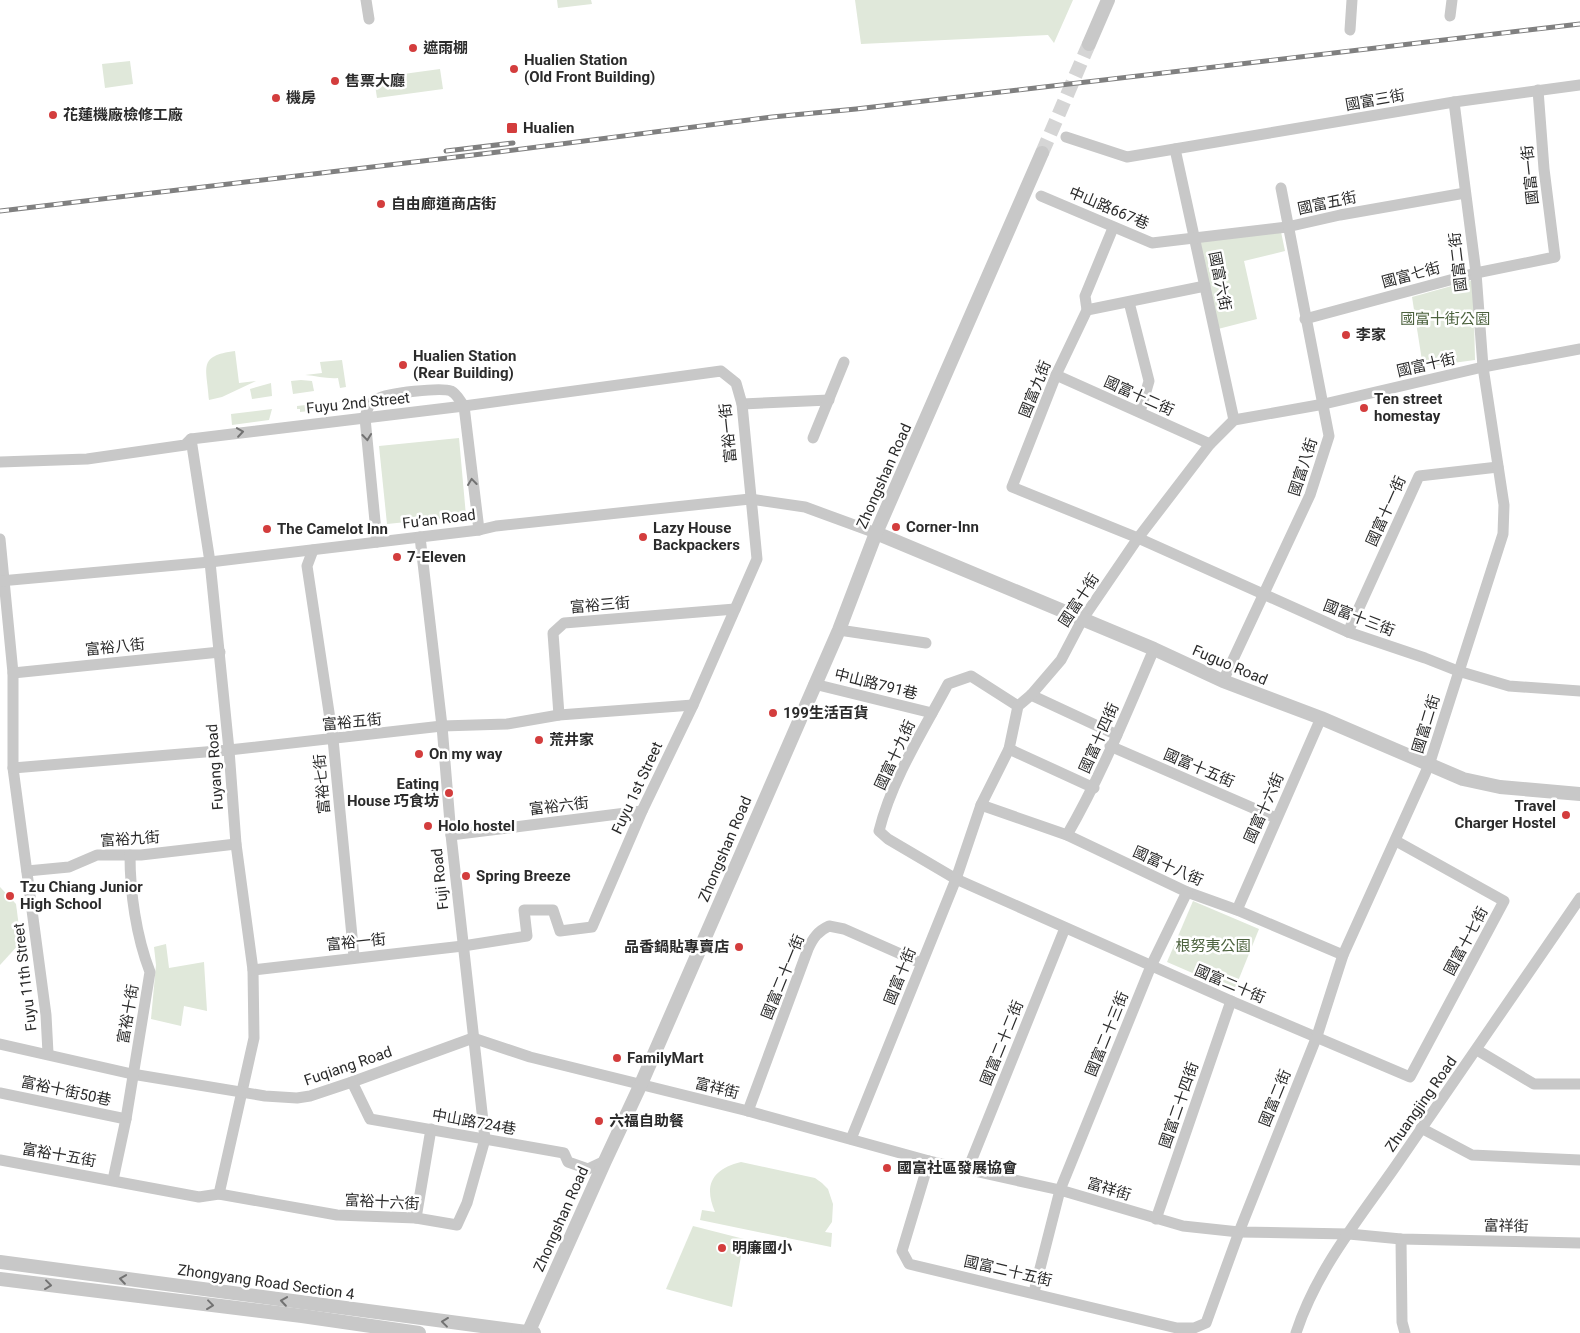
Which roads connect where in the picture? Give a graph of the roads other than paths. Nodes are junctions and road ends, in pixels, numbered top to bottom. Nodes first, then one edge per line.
1 (366, 0) edge
2 (1108, 0) edge
3 (1352, 0) edge
4 (1452, 0) edge
5 (1450, 16) dead end
6 (369, 19) dead end
7 (1350, 30) dead end
8 (1089, 44) tunnel mouth
9 (1580, 84) edge
10 (1538, 90) junction
11 (1454, 102) junction
12 (1066, 137) dead end
13 (1175, 149) junction
14 (1042, 153) tunnel mouth
15 (1282, 188) dead end
16 (1464, 193) junction
17 (1041, 196) dead end
18 (1287, 227) junction
19 (1113, 228) junction
20 (1196, 238) junction
21 (1555, 257) joint
22 (1476, 273) junction
23 (1205, 286) junction
24 (1129, 302) junction
25 (1087, 310) junction
26 (1305, 319) junction
27 (1580, 349) edge
28 (844, 362) dead end
29 (1483, 368) junction
30 (721, 371) joint
31 (1056, 375) junction
32 (829, 400) junction
33 (742, 404) junction
34 (1324, 404) junction
35 (464, 406) junction
36 (1140, 412) junction
37 (365, 418) junction
38 (1234, 420) junction
39 (813, 438) dead end
40 (191, 439) junction
41 (1210, 444) junction
42 (0, 462) edge
43 (1498, 467) junction
44 (1014, 480) joint
45 (750, 499) junction
46 (479, 530) junction
47 (876, 533) junction
48 (420, 537) junction
49 (1138, 538) junction
50 (0, 539) edge
51 (377, 542) junction
52 (313, 550) junction
53 (210, 562) junction
54 (2, 581) edge
55 (1264, 595) junction
56 (735, 609) junction
57 (1082, 620) junction
58 (839, 630) junction
59 (1348, 632) junction
60 (926, 643) dead end
61 (1154, 649) junction
62 (220, 652) junction
63 (1458, 671) junction
64 (13, 672) junction
65 (1223, 681) junction
66 (814, 684) junction
67 (1580, 691) edge
68 (1031, 695) junction
69 (693, 705) junction
70 (1018, 706) junction
71 (932, 713) junction
72 (559, 715) junction
73 (1321, 718) junction
74 (442, 726) junction
75 (1117, 735) junction
76 (333, 739) junction
77 (1110, 746) junction
78 (1009, 749) junction
79 (229, 750) junction
80 (1428, 765) junction
81 (13, 768) junction
82 (1094, 788) junction
83 (1580, 794) edge
84 (981, 805) junction
85 (642, 811) junction
86 (1276, 818) junction
87 (451, 835) junction
88 (1067, 835) junction
89 (1396, 841) junction
90 (236, 844) junction
91 (130, 855) junction
92 (27, 871) junction
93 (956, 879) junction
94 (1187, 892) junction
95 (1580, 898) edge
96 (1237, 910) junction
97 (1065, 928) junction
98 (462, 946) junction
99 (1343, 955) junction
100 (354, 957) junction
101 (921, 963) junction
102 (1151, 966) junction
103 (253, 970) junction
104 (1231, 1001) junction
105 (1317, 1036) junction
106 (473, 1038) junction
107 (0, 1044) edge
108 (1478, 1050) junction
109 (48, 1054) junction
110 (132, 1074) junction
111 (1410, 1077) joint
112 (352, 1082) junction
113 (641, 1084) junction
114 (1580, 1084) edge
115 (0, 1093) edge
116 (244, 1093) junction
117 (748, 1111) junction
118 (126, 1119) junction
119 (1421, 1128) junction
120 (431, 1129) junction
121 (485, 1139) junction
122 (851, 1139) junction
123 (0, 1160) edge
124 (1580, 1160) edge
125 (604, 1161) junction
126 (929, 1161) junction
127 (968, 1169) junction
128 (112, 1180) junction
129 (1060, 1190) junction
130 (219, 1194) junction
131 (416, 1218) junction
132 (1156, 1219) junction
133 (1239, 1232) junction
134 (1349, 1234) junction
135 (1401, 1239) junction
136 (1580, 1243) edge
137 (0, 1262) edge
138 (0, 1279) edge
139 (1034, 1292) junction
140 (1206, 1324) joint
141 (419, 1333) edge
142 (528, 1333) edge
143 (534, 1333) edge
144 (1296, 1333) edge
145 (1404, 1333) edge

1 - 6 street
2 - 8 street
3 - 7 street
4 - 5 street
9 - 10 street, 國富三街
10 - 11 street, 國富三街
10 - 21 street, 國富一街
11 - 13 street, 國富三街
11 - 16 street, 國富二街
12 - 13 street, 國富三街
13 - 20 street, 國富六街
14 - 47 street, Zhongshan Road
15 - 18 street, 國富八街
16 - 18 street, 國富五街
16 - 22 street, 國富二街
17 - 19 street, 中山路667巷
18 - 20 street, 國富五街
18 - 26 street, 國富八街
19 - 20 street, 中山路667巷
19 - 25 street, 國富九街
20 - 23 street, 國富六街
21 - 22 street, 國富七街
22 - 26 street, 國富七街
22 - 29 street, 國富二街
23 - 24 street
23 - 38 street, 國富六街
24 - 25 street
24 - 36 street
25 - 31 street, 國富九街
26 - 34 street, 國富八街
27 - 29 street, 國富十街
28 - 32 street
29 - 34 street, 國富十街
29 - 43 street, 國富二街
30 - 33 street, 富裕一街
30 - 35 street, Fuyu 2nd Street
31 - 36 street, 國富十二街
31 - 44 street, 國富九街
32 - 33 street
32 - 39 street
33 - 45 street, 富裕一街
34 - 38 street, 國富十街
34 - 55 street, 國富八街
35 - 37 street, Fuyu 2nd Street
35 - 37 street
46 -> 35 street
36 - 41 street, 國富十二街
40 -> 37 street, Fuyu 2nd Street
37 -> 51 street
38 - 41 street, 國富十街
40 - 42 street, Fuyu 2nd Street
40 - 53 street, Fuyang Road
41 - 49 street, 國富十街
43 - 59 street, 國富十一街
43 - 63 street, 國富二街
44 - 49 street, 國富十三街
45 - 46 street, Fu’an Road
45 - 47 street, Fu’an Road
45 - 56 street, Fuyu 1st Street
46 - 48 street, Fu’an Road
47 - 57 street, Fuguo Road
47 - 58 street, Zhongshan Road
48 - 51 street, Fu’an Road
48 - 74 street, Fuji Road
49 - 55 street, 國富十三街
49 - 57 street, 國富十街
50 - 54 street, Fuyu 11th Street
51 - 52 street, Fu’an Road
52 - 53 street, Fu’an Road
52 - 76 street, 富裕七街
53 - 54 street, Fu’an Road
53 - 62 street, Fuyang Road
54 - 64 street, Fuyu 11th Street
55 - 59 street, 國富十三街
55 - 65 street, 國富八街
56 - 69 street, Fuyu 1st Street
56 - 72 street, 富裕三街
57 - 61 street, Fuguo Road
57 - 68 street, 國富十街
58 - 60 street
58 - 66 street, Zhongshan Road
59 - 63 street, 國富十三街
61 - 65 street, Fuguo Road
61 - 75 street, 國富十四街
62 - 64 street, 富裕八街
62 - 79 street, Fuyang Road
63 - 67 street, 國富十三街
63 - 80 street, 國富二街
64 - 81 street, Fuyu 11th Street
65 - 73 street, Fuguo Road
66 - 71 street, 中山路791巷
66 - 113 street, Zhongshan Road
68 - 70 street, 國富十街
68 - 75 street
69 - 72 street, 富裕五街
69 - 85 street, Fuyu 1st Street
70 - 71 street, 國富十九街
70 - 78 street, 國富十街
71 - 93 street, 國富十九街
72 - 74 street, 富裕五街
73 - 80 street, Fuguo Road
73 - 86 street, 國富十六街
74 - 76 street, 富裕五街
74 - 87 street, Fuji Road
75 - 77 street, 國富十四街
76 - 79 street, 富裕五街
76 - 100 street, 富裕七街
77 - 82 street, 國富十四街
77 - 86 street, 國富十五街
78 - 82 street
78 - 84 street, 國富十街
79 - 81 street, 富裕五街
79 - 90 street, Fuyang Road
80 - 83 street, Fuguo Road
80 - 89 street, 國富二街
81 - 92 street, Fuyu 11th Street
82 - 88 street, 國富十四街
84 - 88 street, 國富十八街
84 - 93 street, 國富十街
85 - 87 street, 富裕六街
85 - 98 street, Fuyu 1st Street
86 - 96 street, 國富十六街
87 - 98 street, Fuji Road
88 - 94 street, 國富十八街
89 - 99 street, 國富二街
89 - 111 street, 國富十七街
90 - 91 street, 富裕九街
90 - 103 street, Fuyang Road
91 - 92 street, 富裕九街
91 - 110 street, 富裕十街
92 - 109 street, Fuyu 11th Street
93 - 97 street, 國富二十街
93 - 101 street, 國富十街
94 - 96 street, 國富十八街
94 - 102 street, 國富二十三街
95 - 108 street, Zhuangjing Road
96 - 99 street, 國富十八街
97 - 102 street, 國富二十街
97 - 127 street, 國富二十二街
98 - 100 street, 富裕一街
98 - 106 street, Fuji Road
99 - 105 street, 國富二街
100 - 103 street, 富裕一街
101 - 117 street, 國富二十一街
101 - 122 street, 國富十街
102 - 104 street, 國富二十街
102 - 129 street, 國富二十三街
103 - 116 street, Fuyang Road
104 - 105 street, 國富二十街
104 - 132 street, 國富二十四街
105 - 111 street, 國富二十街
105 - 133 street, 國富二街
106 - 112 street, Fuqiang Road
106 - 113 street
106 - 121 street, 富裕十六街
107 - 109 street, Fuqiang Road
108 - 114 street
108 - 119 street, Zhuangjing Road
109 - 110 street, Fuqiang Road
110 - 116 street, Fuqiang Road
110 - 118 street, 富裕十街
112 - 116 street, Fuqiang Road
112 - 120 street, 中山路724巷
113 - 117 street, 富祥街
113 - 125 street, Zhongshan Road
115 - 118 street, 富裕十街50巷
116 - 130 street
117 - 122 street, 富祥街
118 - 128 street, 富裕十街
119 - 124 street
119 - 134 street, Zhuangjing Road
120 - 121 street, 中山路724巷
120 - 131 street
121 - 125 street, 中山路724巷
121 - 131 street, 富裕十六街
122 - 126 street, 富祥街
123 - 128 street, 富裕十五街
125 - 142 street, Zhongshan Road
126 - 127 street, 富祥街
126 - 139 street, 國富二十五街
127 - 129 street, 富祥街
128 - 130 street, 富裕十五街
129 - 132 street, 富祥街
129 - 139 street, 國富二十三街
130 - 131 street, 富裕十六街
132 - 133 street, 富祥街
133 - 134 street, 富祥街
133 - 140 street, 國富二街
134 - 135 street, 富祥街
134 - 144 street, Zhuangjing Road
135 - 136 street, 富祥街
135 - 145 street
142 -> 137 street, Zhongyang Road Section 4
138 -> 141 street, Zhongyang Road Section 4
139 - 140 street, 國富二十五街
142 - 143 street, Zhongyang Road Section 4

